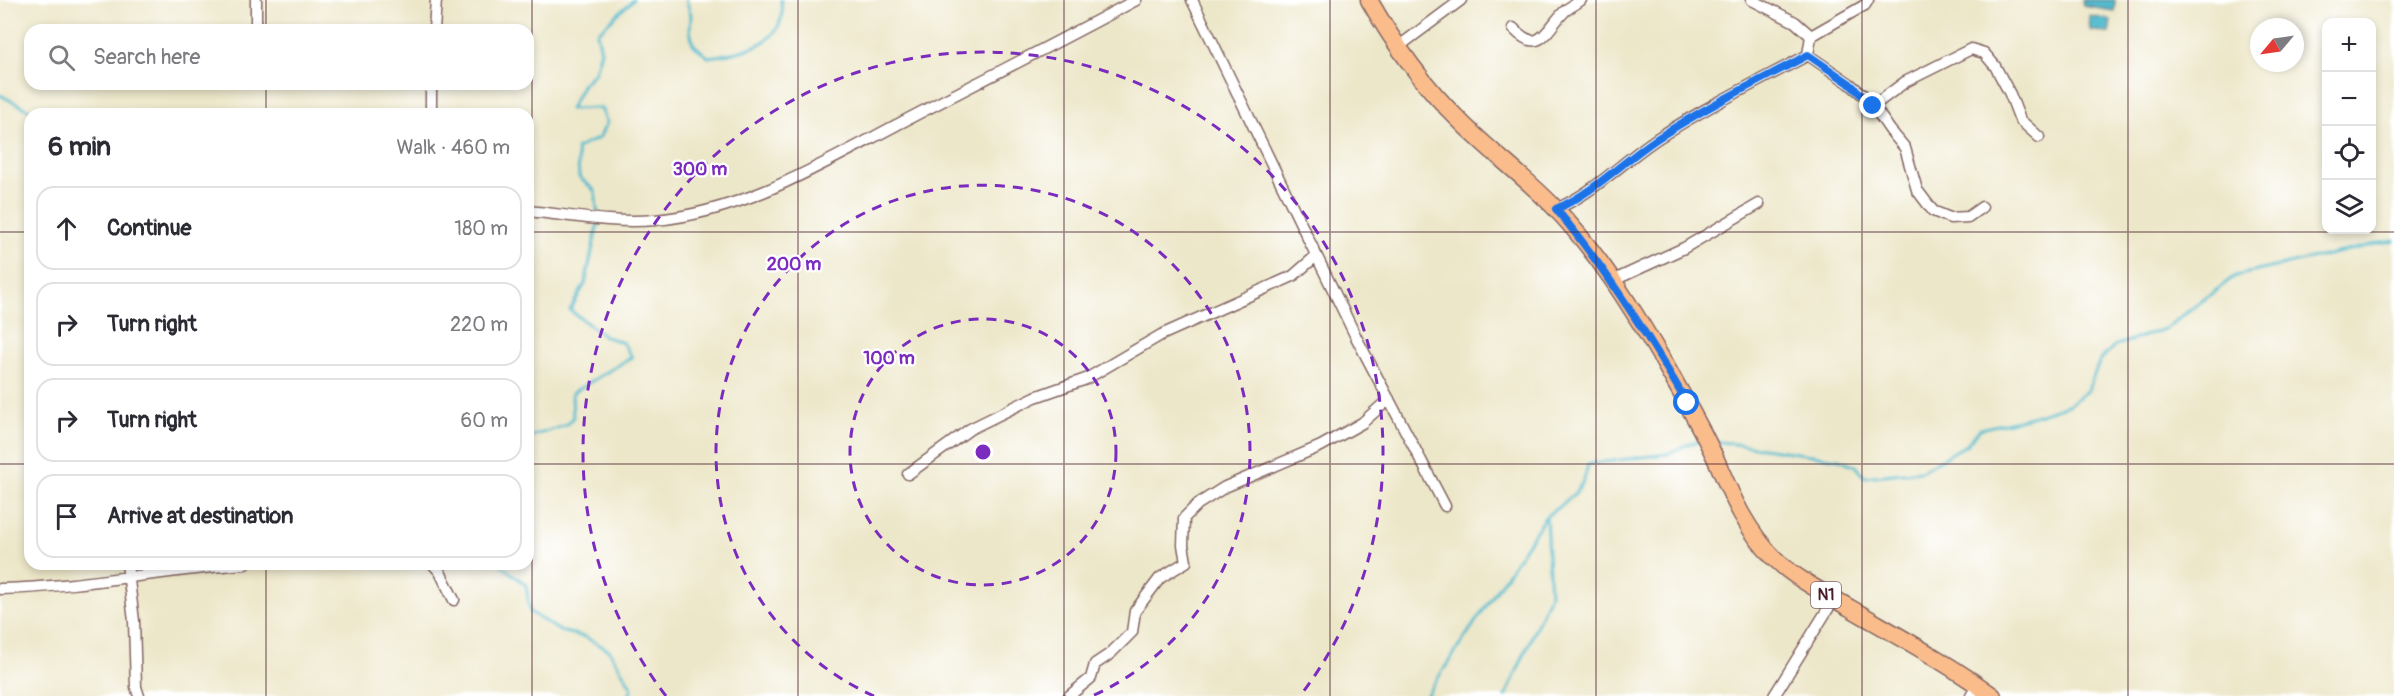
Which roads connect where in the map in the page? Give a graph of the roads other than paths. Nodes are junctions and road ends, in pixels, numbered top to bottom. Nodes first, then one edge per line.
1 (256, 0) edge
2 (436, 0) edge
3 (1136, 0) edge
4 (1192, 0) edge
5 (1369, 0) edge
6 (1461, 0) edge
7 (1581, 0) edge
8 (1752, 0) edge
9 (1868, 0) edge
10 (256, 24) edge
11 (434, 24) edge
12 (1513, 28) dead end
13 (1811, 36) junction
14 (1398, 47) junction
15 (1808, 55) junction
16 (431, 90) edge
17 (1873, 106) junction
18 (431, 108) edge
19 (2039, 137) dead end
20 (1759, 204) dead end
21 (1982, 207) dead end
22 (1556, 209) junction
23 (534, 213) edge
24 (1316, 256) junction
25 (1612, 281) junction
26 (1389, 399) junction
27 (908, 474) dead end
28 (1445, 506) dead end
29 (128, 570) edge
30 (175, 570) edge
31 (438, 570) edge
32 (129, 576) junction
33 (0, 589) edge
34 (1834, 599) junction
35 (454, 600) dead end
36 (1975, 691) edge
37 (139, 696) edge
38 (1069, 696) edge
39 (1774, 696) edge
40 (1993, 696) edge

1 - 10 street
2 - 11 street
3 - 23 street
4 - 24 street
5 - 14 main road, N1
6 - 14 street
7 - 12 street
8 - 13 street
9 - 13 street
13 - 15 street
14 - 22 main road, N1
15 - 17 street
15 - 22 street
16 - 18 street
17 - 19 street
17 - 21 street
20 - 25 street
22 - 25 main road, N1
24 - 26 street
24 - 27 street
25 - 34 main road, N1
26 - 28 street
26 - 38 street
29 - 32 street
30 - 32 street
31 - 35 street
32 - 33 street
32 - 37 street
34 - 36 main road, N1
34 - 39 street
36 - 40 main road, N1

